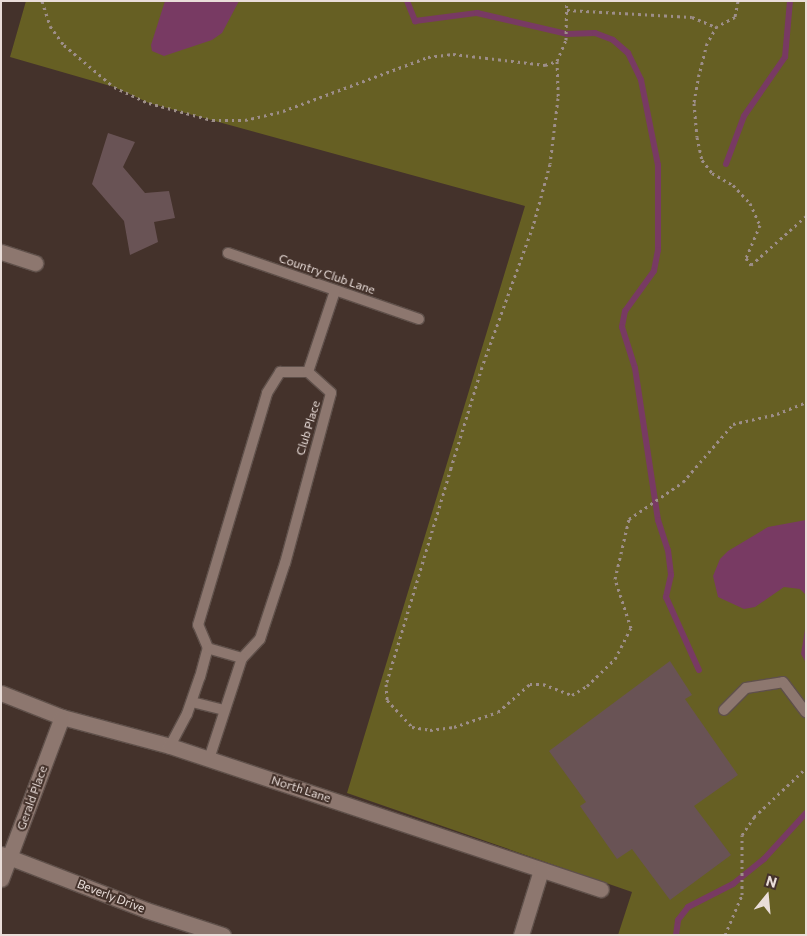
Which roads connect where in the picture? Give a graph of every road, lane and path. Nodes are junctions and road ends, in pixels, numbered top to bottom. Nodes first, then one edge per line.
1 (42, 1) edge
2 (567, 1) edge
3 (738, 1) edge
4 (567, 10) junction
5 (713, 26) dead end
6 (557, 61) junction
7 (806, 216) edge
8 (1, 252) edge
9 (228, 253) dead end
10 (35, 262) dead end
11 (335, 291) junction
12 (418, 319) dead end
13 (308, 372) junction
14 (806, 402) edge
15 (208, 648) junction
16 (242, 658) junction
17 (1, 693) edge
18 (192, 702) junction
19 (224, 710) junction
20 (724, 710) dead end
21 (806, 712) edge
22 (62, 717) junction
23 (170, 746) junction
24 (209, 759) junction
25 (806, 768) edge
26 (6, 856) edge
27 (541, 870) junction
28 (1, 879) edge
29 (601, 889) dead end
30 (223, 935) edge
31 (521, 935) edge
32 (725, 935) edge

1 - 6 path
2 - 4 path
3 - 7 path
4 - 5 path
4 - 6 path
6 - 14 path
8 - 10 street
9 - 11 lane, Country Club Lane
11 - 12 lane, Country Club Lane
11 - 13 lane
13 - 15 lane
13 - 16 lane, Club Place
15 - 16 lane
15 - 18 lane
16 - 19 lane, Club Place
17 - 22 street, North Lane
18 - 19 lane
18 - 23 lane
19 - 24 lane, Club Place
20 - 21 lane
22 - 23 street, North Lane
22 - 26 street, Gerald Place
23 - 24 street, North Lane
24 - 27 street, North Lane
25 - 32 path
26 - 28 street, Gerald Place
26 - 30 street, Beverly Drive
27 - 29 street, North Lane
27 - 31 street

